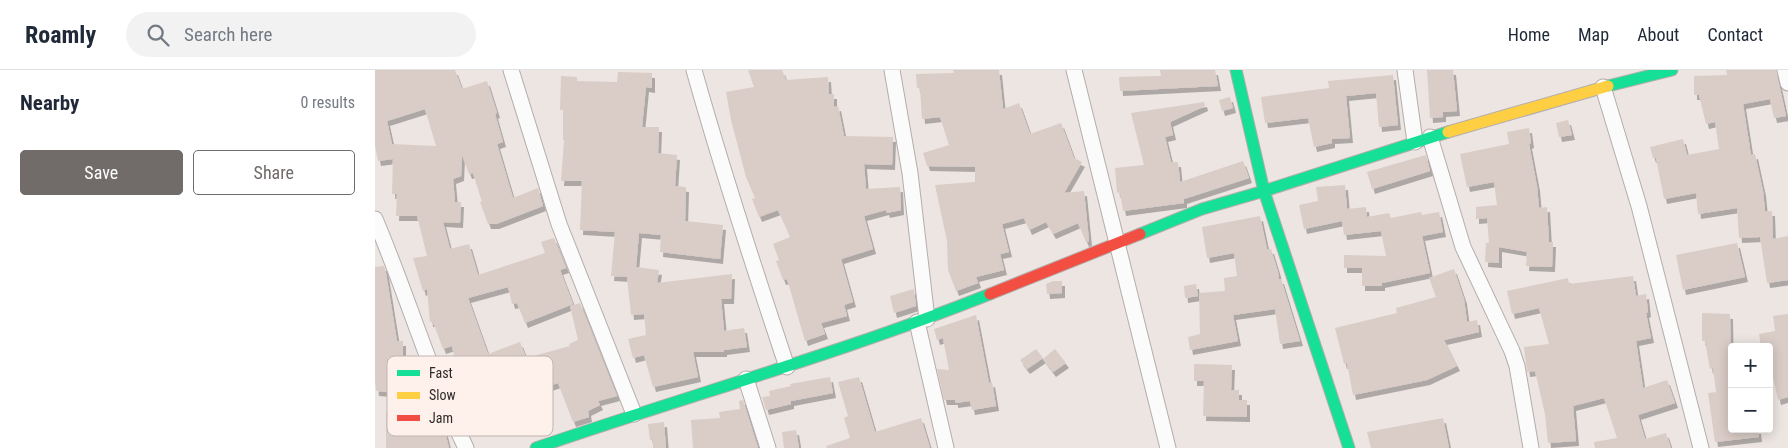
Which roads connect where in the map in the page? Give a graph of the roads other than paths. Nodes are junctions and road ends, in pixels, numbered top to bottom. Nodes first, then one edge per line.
1 (511, 70) edge
2 (694, 70) edge
3 (891, 70) edge
4 (1074, 70) edge
5 (1236, 70) edge
6 (1405, 70) edge
7 (1785, 70) edge
8 (1667, 71) edge
9 (1788, 84) edge
10 (1603, 87) junction
11 (1423, 140) junction
12 (1264, 191) junction
13 (375, 219) edge
14 (1116, 244) junction
15 (922, 320) junction
16 (428, 356) edge
17 (787, 367) junction
18 (746, 379) junction
19 (634, 414) junction
20 (460, 436) edge
21 (466, 448) edge
22 (536, 448) edge
23 (768, 448) edge
24 (946, 448) edge
25 (1167, 448) edge
26 (1349, 448) edge
27 (1531, 448) edge
28 (1701, 448) edge

1 - 19 street
2 - 17 street
3 - 15 street
4 - 14 street
5 - 12 street
6 - 11 street
7 - 9 street
8 - 10 street
10 - 11 street
10 - 28 street
11 - 12 street
11 - 27 street
12 - 14 street
12 - 26 street
13 - 16 street
14 - 15 street
14 - 25 street
15 - 17 street
15 - 24 street
17 - 18 street
18 - 19 street
18 - 23 street
19 - 22 street
20 - 21 street

